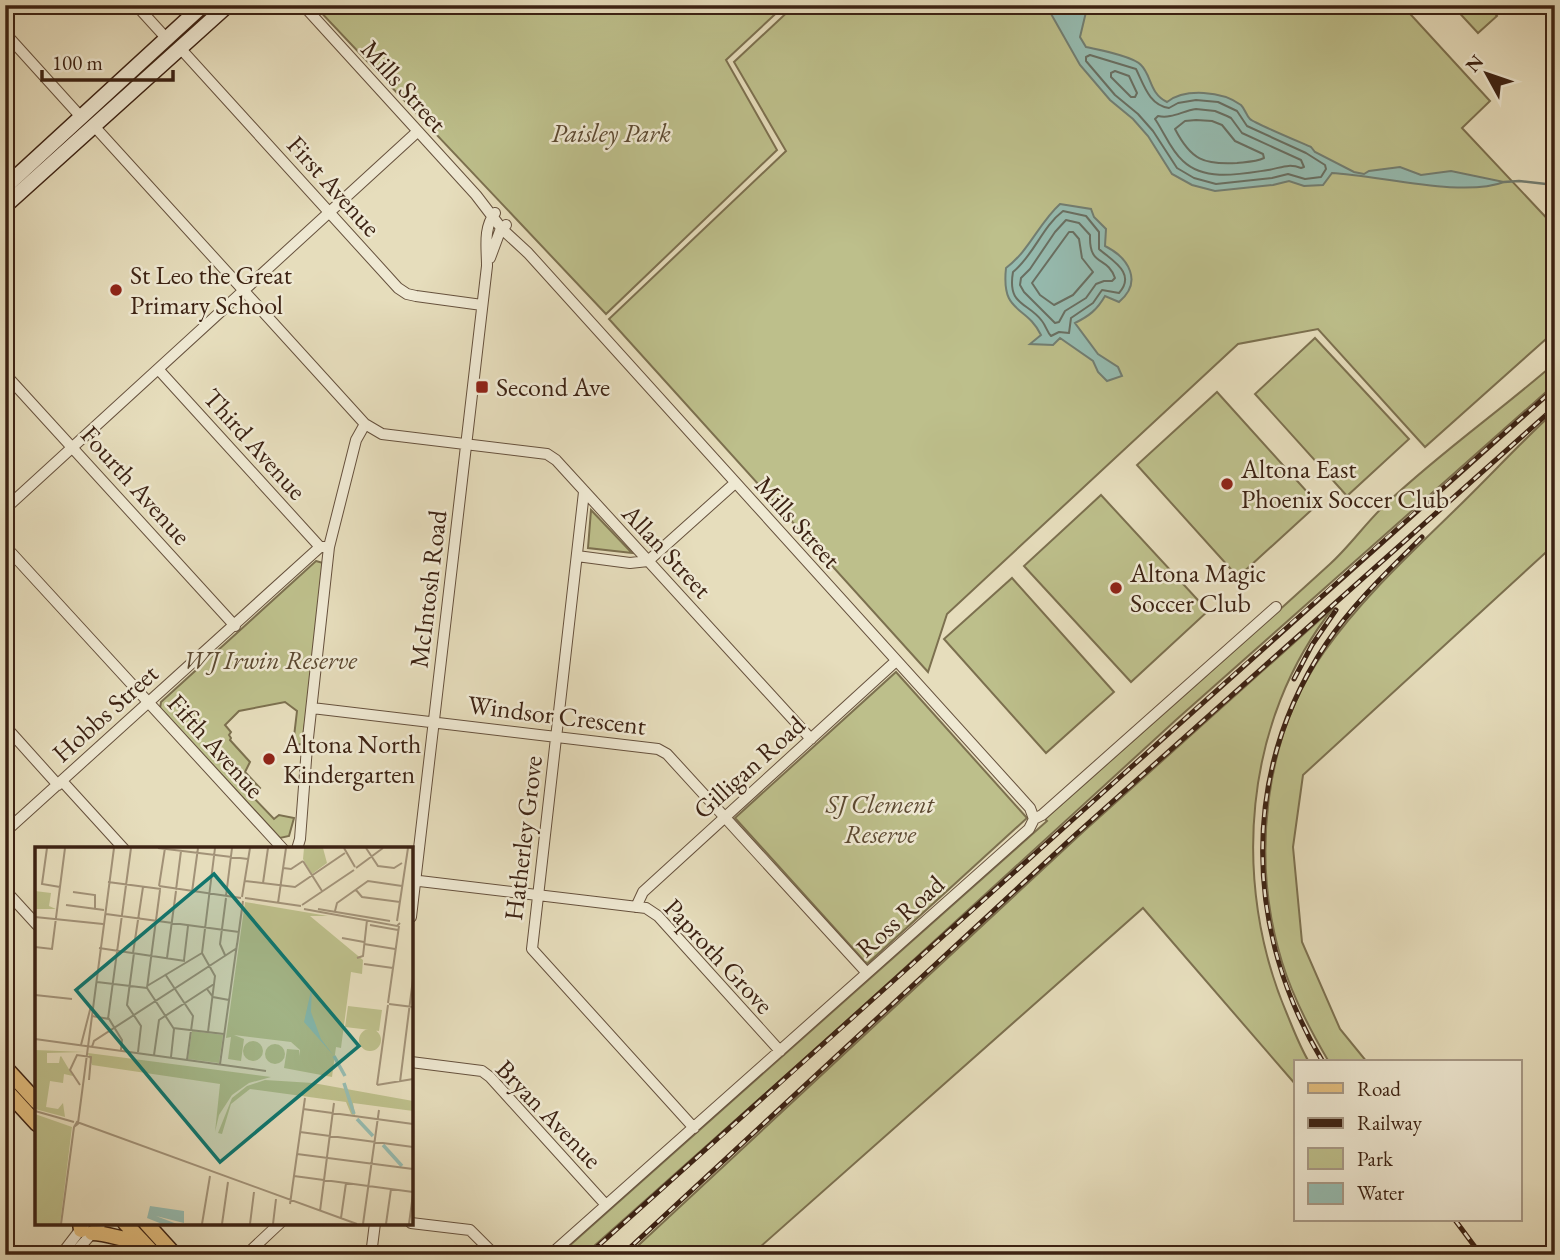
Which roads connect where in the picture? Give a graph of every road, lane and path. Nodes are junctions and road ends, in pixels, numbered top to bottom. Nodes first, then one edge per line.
1 (136, 5) edge
2 (203, 5) edge
3 (228, 5) edge
4 (303, 5) edge
5 (5, 33) edge
6 (167, 38) junction
7 (180, 48) junction
8 (81, 117) junction
9 (94, 125) junction
10 (417, 132) junction
11 (5, 187) edge
12 (5, 206) edge
13 (330, 212) junction
14 (494, 215) junction
15 (505, 226) junction
16 (487, 266) junction
17 (243, 292) junction
18 (482, 305) junction
19 (158, 369) junction
20 (5, 374) edge
21 (365, 425) junction
22 (466, 444) junction
23 (73, 447) junction
24 (735, 483) junction
25 (584, 492) junction
26 (5, 509) edge
27 (5, 545) edge
28 (325, 547) junction
29 (577, 556) junction
30 (648, 561) junction
31 (1276, 607) dead end
32 (235, 626) junction
33 (896, 661) junction
34 (149, 703) junction
35 (312, 708) junction
36 (434, 722) junction
37 (5, 726) edge
38 (556, 736) junction
39 (811, 739) junction
40 (60, 783) junction
41 (725, 818) junction
42 (1034, 819) junction
43 (5, 832) edge
44 (122, 847) edge
45 (281, 847) edge
46 (298, 847) edge
47 (413, 880) edge
48 (5, 890) edge
49 (537, 895) junction
50 (636, 907) junction
51 (35, 923) edge
52 (867, 973) junction
53 (780, 1051) junction
54 (413, 1062) edge
55 (5, 1067) edge
56 (5, 1089) edge
57 (35, 1100) edge
58 (35, 1122) edge
59 (694, 1128) junction
60 (606, 1205) junction
61 (413, 1223) edge
62 (127, 1225) edge
63 (148, 1225) edge
64 (278, 1225) edge
65 (375, 1225) edge
66 (88, 1227) edge
67 (149, 1250) edge
68 (61, 1255) edge
69 (73, 1255) edge
70 (175, 1255) edge
71 (246, 1255) edge
72 (371, 1255) edge
73 (495, 1255) edge
74 (550, 1255) edge

1 - 6 street
2 - 6 street
3 - 7 street
4 - 10 street, Mills Street
5 - 8 street
6 - 8 street
7 - 9 street
7 - 13 street, First Avenue
8 - 9 street
8 - 11 street
9 - 12 street
9 - 17 street
10 - 13 street
10 - 14 street, Mills Street
13 - 17 street
13 - 18 street, First Avenue
14 - 15 street, Mills Street
14 - 16 street, McIntosh Road
15 - 16 street, McIntosh Road
15 - 24 street, Mills Street
16 - 18 street, McIntosh Road
17 - 19 street
17 - 21 street
18 - 22 street, McIntosh Road
19 - 23 street
19 - 28 street, Third Avenue
20 - 23 street, Fourth Avenue
21 - 22 street, Allan Street
21 - 28 street
22 - 25 street, Allan Street
22 - 36 street, McIntosh Road
23 - 26 street
23 - 32 street, Fourth Avenue
24 - 30 street
24 - 33 street, Mills Street
25 - 29 street, Hatherley Grove
25 - 30 street, Allan Street
27 - 34 street, Fifth Avenue
28 - 32 street, Hobbs Street
28 - 35 street
29 - 30 street
29 - 38 street, Hatherley Grove
30 - 39 street, Allan Street
31 - 42 street, Ross Road
32 - 34 street, Hobbs Street
33 - 39 street, Gilligan Road
33 - 42 street, Mills Street
34 - 40 street, Hobbs Street
34 - 45 street, Fifth Avenue
35 - 36 street, Windsor Crescent
35 - 46 street
36 - 38 street, Windsor Crescent
36 - 47 street, McIntosh Road
37 - 40 street
38 - 41 street, Windsor Crescent
38 - 49 street, Hatherley Grove
39 - 41 street, Gilligan Road
40 - 43 street, Hobbs Street
40 - 44 street
41 - 50 street, Gilligan Road
41 - 52 street, Windsor Crescent
42 - 52 street, Ross Road
47 - 49 street, Paproth Grove
48 - 51 street
49 - 50 street, Paproth Grove
49 - 59 street, Hatherley Grove
50 - 53 street, Paproth Grove
52 - 53 street, Ross Road
53 - 59 street, Ross Road
54 - 60 street, Bryan Avenue
55 - 57 main road
56 - 58 main road
59 - 60 street, Ross Road
60 - 74 street, Ross Road
61 - 73 street
62 - 67 main road
63 - 70 main road
64 - 71 street
65 - 72 street
66 - 67 main road
66 - 68 street
66 - 69 street

